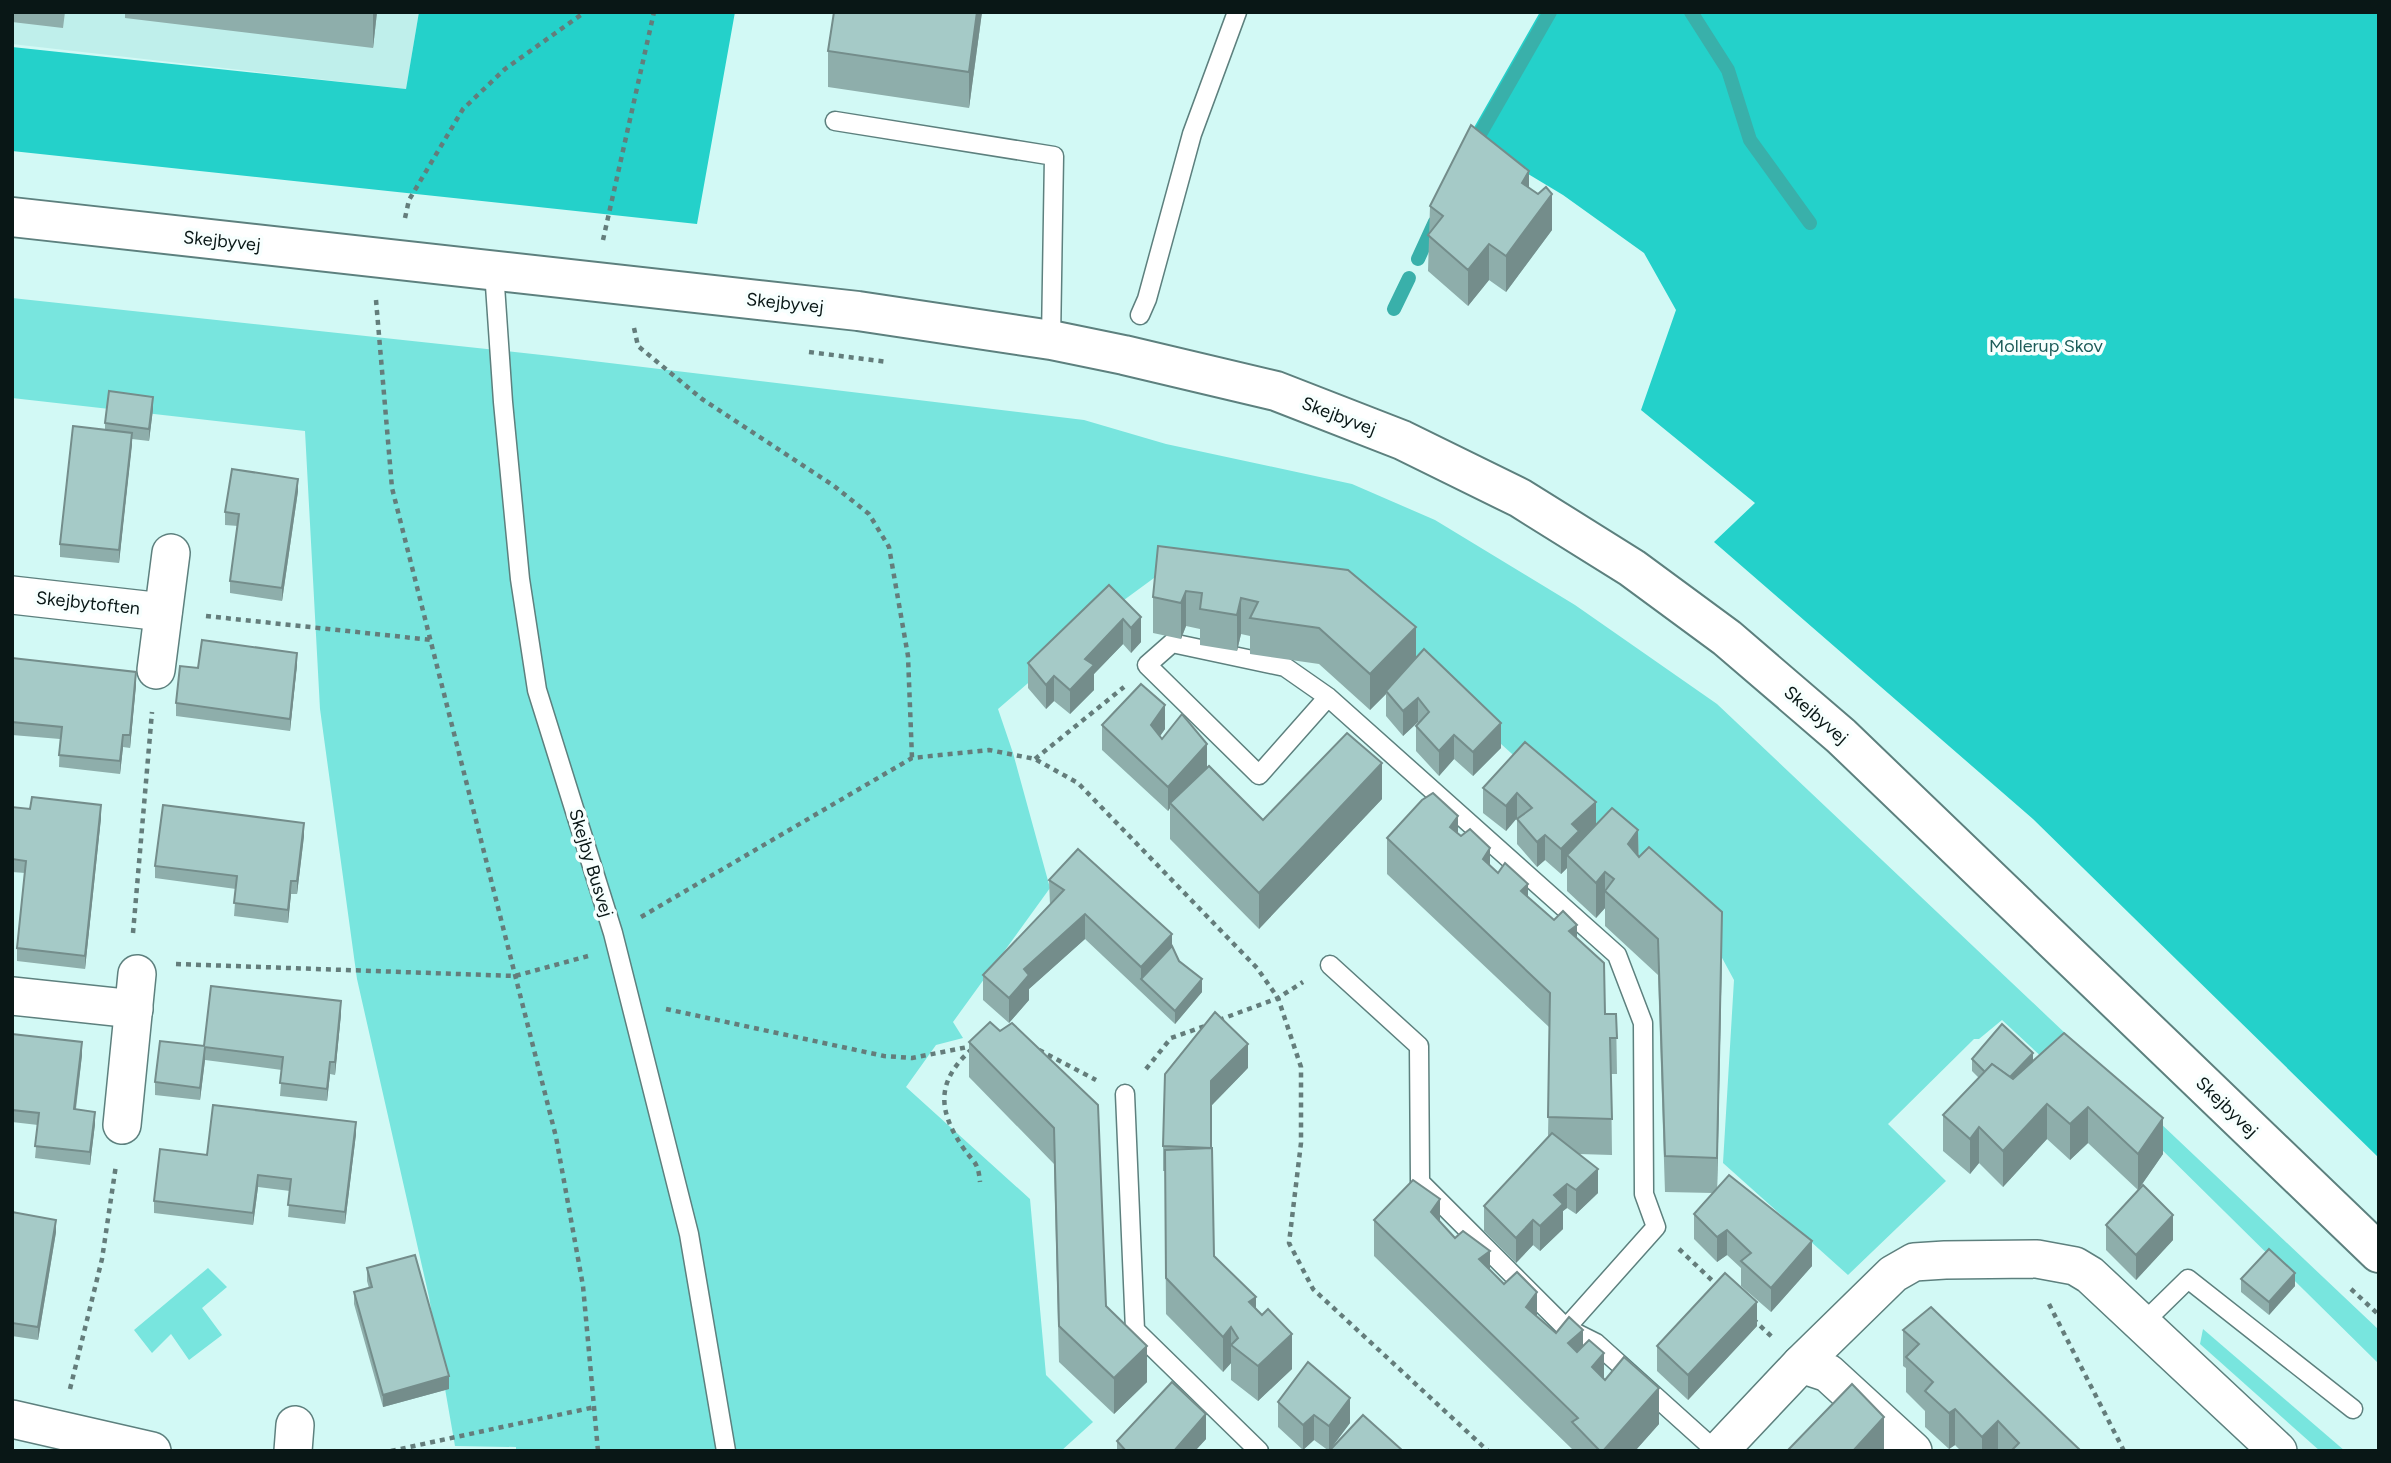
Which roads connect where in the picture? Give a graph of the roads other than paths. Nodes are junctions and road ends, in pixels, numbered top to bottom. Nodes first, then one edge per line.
1 (1237, 12) edge
2 (835, 121) dead end
3 (12, 217) edge
4 (494, 271) junction
5 (1140, 315) dead end
6 (1051, 340) junction
7 (171, 553) dead end
8 (12, 595) edge
9 (163, 611) junction
10 (156, 670) road end
11 (1328, 696) junction
12 (1331, 965) road end
13 (12, 996) edge
14 (1125, 1094) road end
15 (122, 1125) road end
16 (2379, 1253) edge
17 (2142, 1324) junction
18 (1566, 1328) junction
19 (1801, 1364) junction
20 (2353, 1409) dead end
21 (12, 1419) edge
22 (152, 1451) edge
23 (726, 1451) edge
24 (1259, 1451) edge
25 (1718, 1451) edge
26 (1913, 1451) edge
27 (2278, 1451) edge

1 - 5 lane
2 - 6 lane
3 - 4 street, Skejbyvej
4 - 6 street, Skejbyvej
4 - 23 lane, Skejby Busvej
6 - 16 street, Skejbyvej
7 - 9 street, Skejbytoften
8 - 9 street, Skejbytoften
9 - 10 street, Skejbytoften
11 - 11 lane
11 - 18 lane
12 - 18 lane
13 - 15 street
14 - 24 lane
17 - 19 street
17 - 20 lane
17 - 27 street
18 - 25 lane
19 - 25 street
19 - 26 street
21 - 22 street

